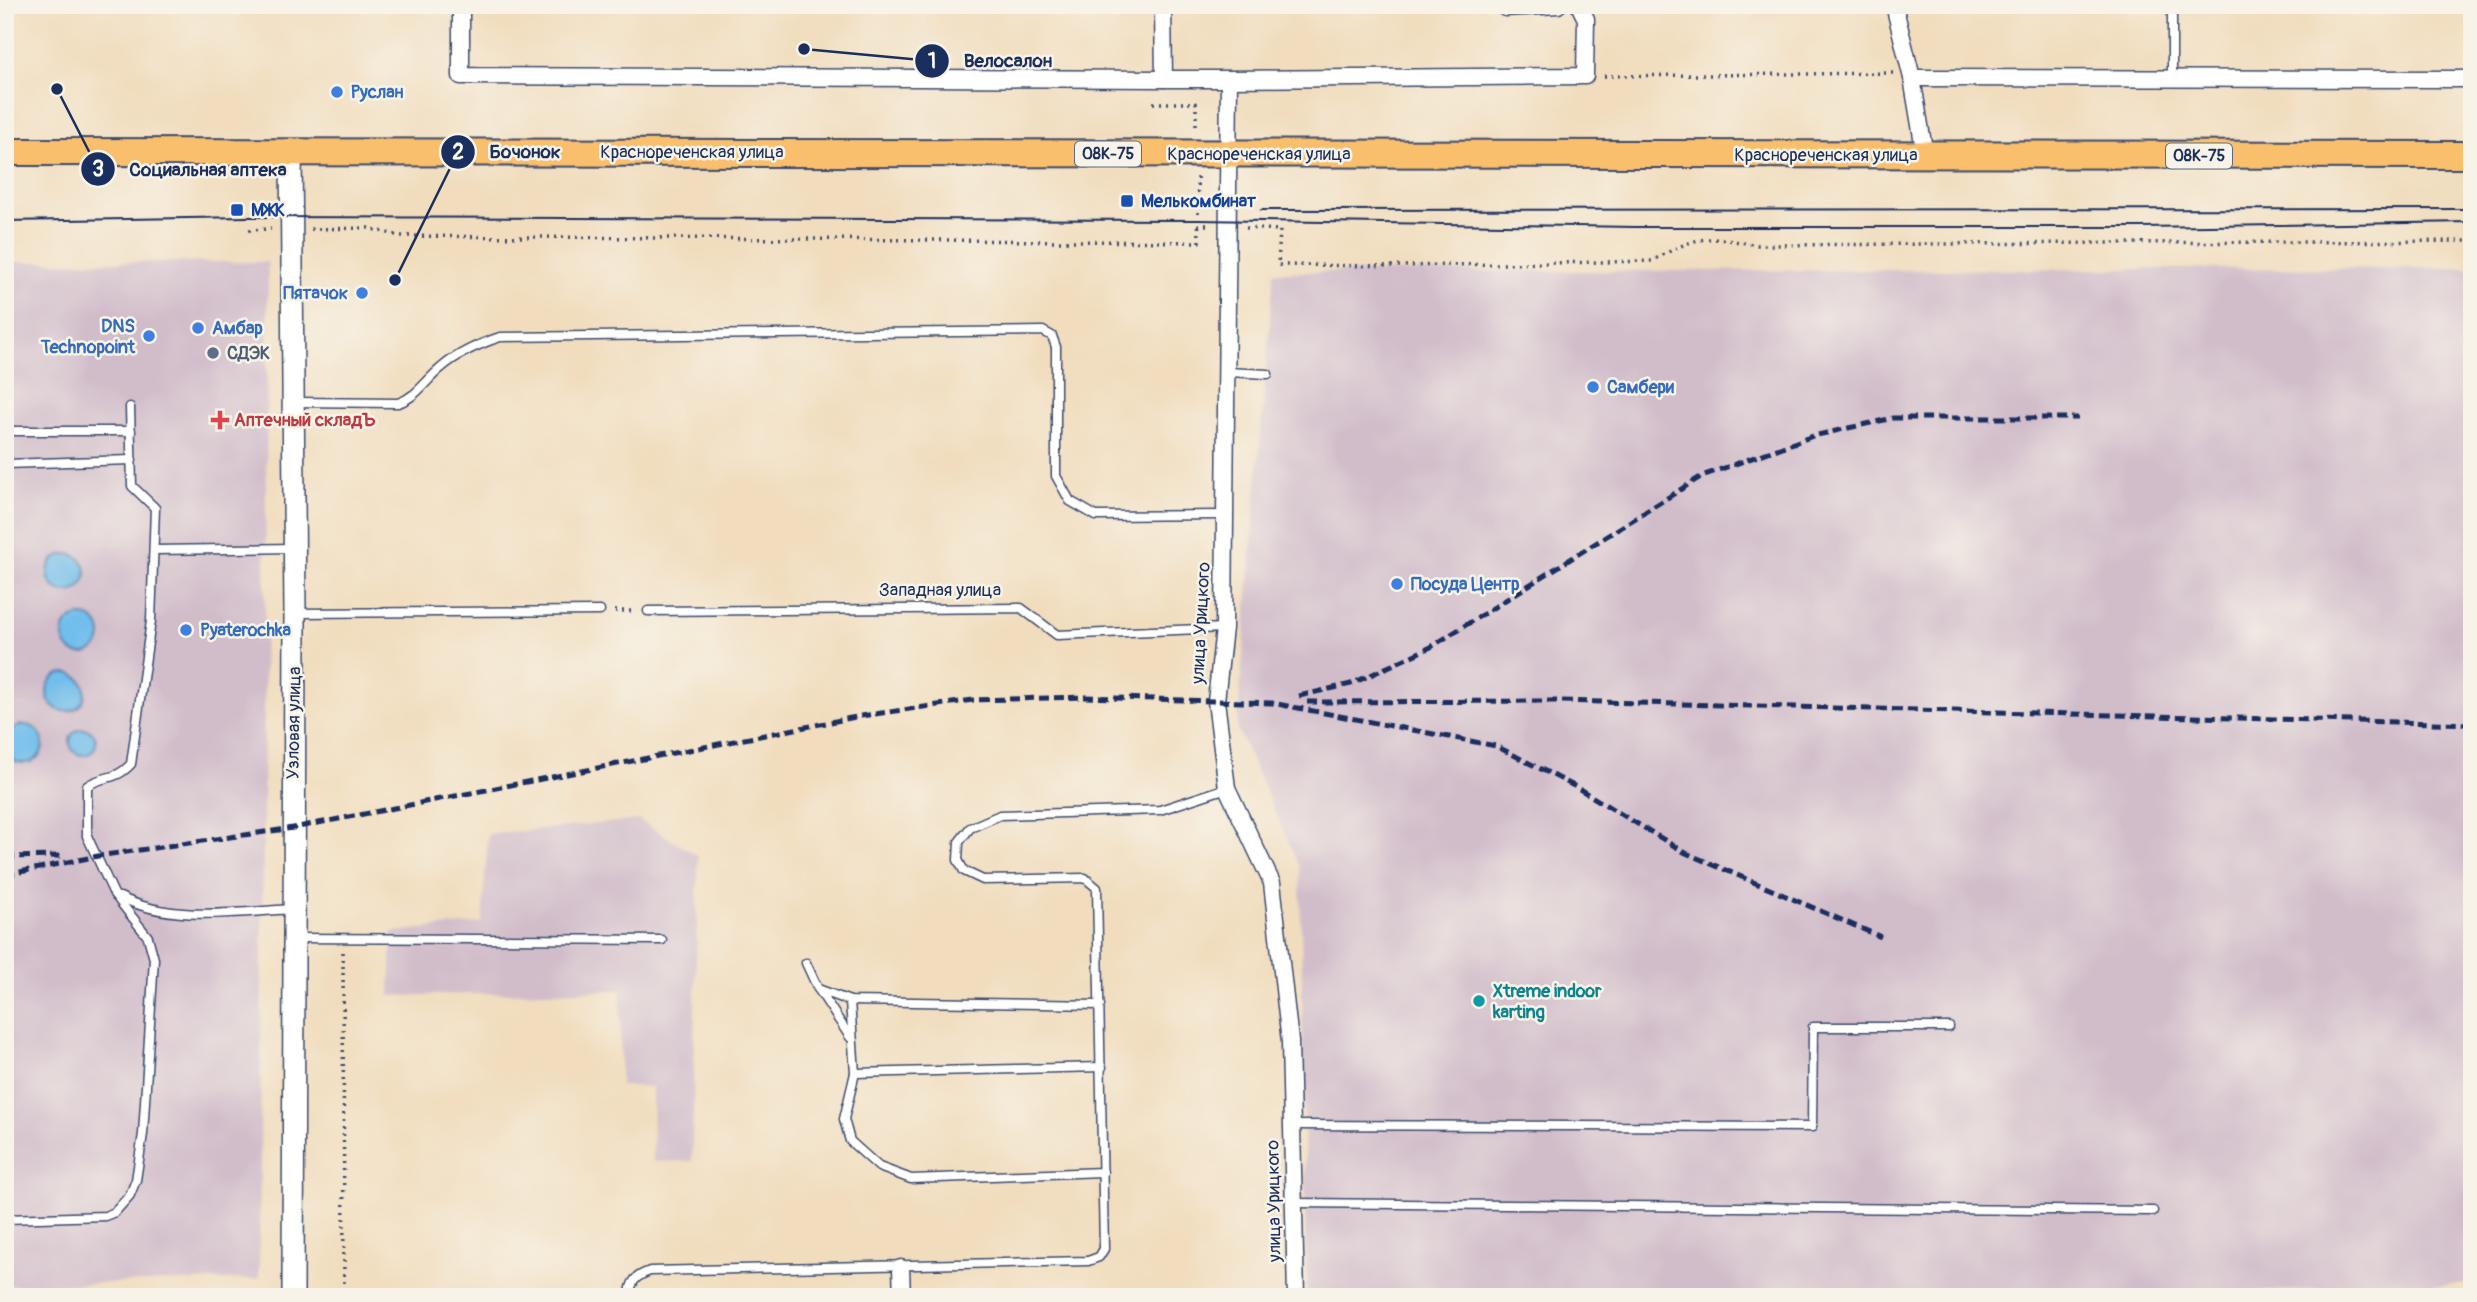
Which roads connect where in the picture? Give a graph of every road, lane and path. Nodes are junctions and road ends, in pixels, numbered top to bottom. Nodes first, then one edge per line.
1 (461, 5) edge
2 (1163, 5) edge
3 (1558, 5) edge
4 (1578, 5) edge
5 (1894, 5) edge
6 (2172, 5) edge
7 (1505, 8) dead end
8 (1585, 76) junction
9 (1912, 76) junction
10 (1164, 79) junction
11 (1229, 79) junction
12 (2172, 79) junction
13 (2472, 79) edge
14 (1153, 103) dead end
15 (291, 150) junction
16 (5, 152) edge
17 (1197, 155) junction
18 (1228, 155) junction
19 (1926, 155) junction
20 (2472, 155) edge
21 (1198, 225) junction
22 (1228, 226) junction
23 (292, 229) junction
24 (249, 230) dead end
25 (2472, 241) edge
26 (1227, 372) junction
27 (1268, 374) dead end
28 (293, 402) junction
29 (130, 407) dead end
30 (5, 431) edge
31 (131, 431) junction
32 (132, 460) junction
33 (5, 464) edge
34 (1225, 514) junction
35 (294, 548) junction
36 (153, 550) junction
37 (600, 611) joint
38 (648, 611) joint
39 (295, 613) junction
40 (1224, 628) junction
41 (1227, 788) junction
42 (114, 894) junction
43 (294, 909) junction
44 (294, 938) junction
45 (343, 938) junction
46 (662, 940) dead end
47 (806, 963) dead end
48 (818, 989) junction
49 (850, 1001) junction
50 (1100, 1005) junction
51 (1949, 1027) dead end
52 (850, 1037) junction
53 (1102, 1067) junction
54 (855, 1073) junction
55 (1292, 1125) junction
56 (1103, 1172) junction
57 (1294, 1203) junction
58 (2152, 1211) dead end
59 (5, 1219) edge
60 (901, 1268) junction
61 (293, 1297) edge
62 (344, 1297) edge
63 (631, 1297) edge
64 (902, 1297) edge
65 (1296, 1297) edge

1 - 10 street
2 - 10 street
3 - 7 street
4 - 8 street
5 - 9 street
6 - 12 lane
8 - 9 path
8 - 11 street
9 - 12 street
9 - 19 street
10 - 11 street
11 - 18 street, улица Урицкого
12 - 13 street
14 - 17 path
15 - 16 main road, Краснореченская улица / 08К-75
15 - 17 main road, Краснореченская улица / 08К-75
15 - 23 street, Узловая улица
17 - 18 main road, Краснореченская улица / 08К-75
17 - 21 path
18 - 19 main road, Краснореченская улица / 08К-75
18 - 22 street, улица Урицкого
19 - 20 main road, Краснореченская улица / 08К-75
21 - 22 path
21 - 23 path
22 - 25 path
22 - 26 street, улица Урицкого
23 - 24 path
23 - 28 street, Узловая улица
26 - 27 lane
26 - 34 street, улица Урицкого
28 - 34 lane
28 - 35 street, Узловая улица
29 - 31 lane
30 - 31 lane
31 - 32 lane
32 - 33 lane
32 - 36 lane
34 - 40 street, улица Урицкого
35 - 36 lane
35 - 39 street, Узловая улица
36 - 42 lane
37 - 38 path
37 - 39 lane
38 - 40 lane, Западная улица
39 - 43 street, Узловая улица
40 - 41 street, улица Урицкого
41 - 50 lane
41 - 55 street, улица Урицкого
42 - 43 lane
42 - 59 lane
43 - 44 street, Узловая улица
44 - 45 lane
44 - 61 street, Узловая улица
45 - 46 lane
45 - 62 path
47 - 48 lane
48 - 49 lane
48 - 52 lane
49 - 50 lane
49 - 52 lane
50 - 53 lane
51 - 55 lane
52 - 54 lane
53 - 54 lane
53 - 56 lane
54 - 56 lane
55 - 57 street, улица Урицкого
56 - 60 lane
57 - 58 lane
57 - 65 street, улица Урицкого
60 - 63 lane
60 - 64 street

